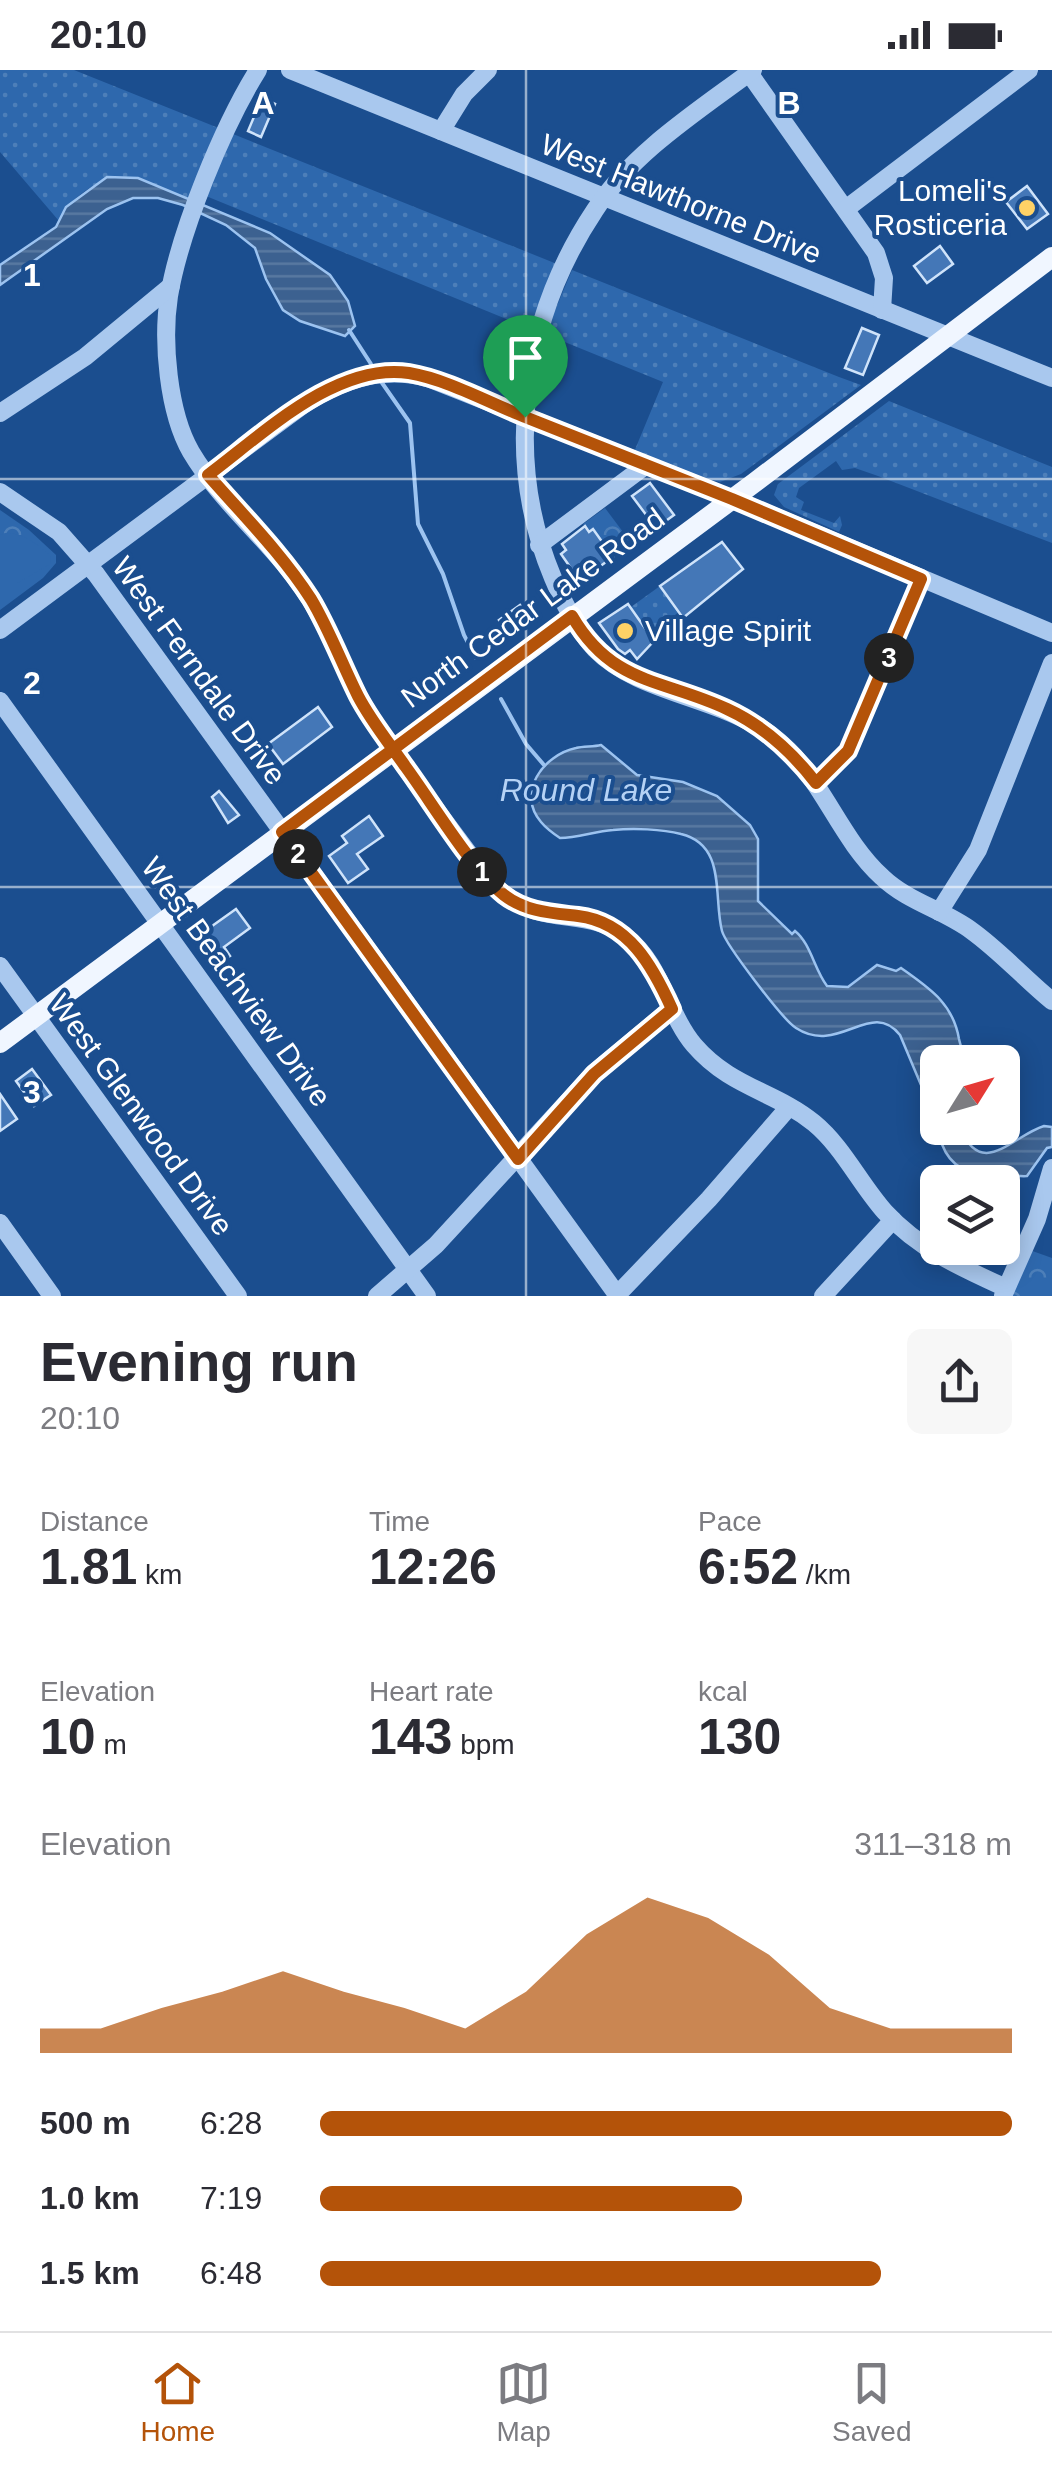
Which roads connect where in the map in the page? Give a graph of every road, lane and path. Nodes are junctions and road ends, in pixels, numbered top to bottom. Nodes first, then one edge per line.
1 (258, 70) edge
2 (290, 70) edge
3 (488, 70) edge
4 (1029, 70) edge
5 (750, 71) edge
6 (441, 131) junction
7 (604, 198) junction
8 (847, 208) junction
9 (1052, 256) edge
10 (171, 286) junction
11 (882, 310) junction
12 (947, 335) junction
13 (1052, 378) edge
14 (0, 413) edge
15 (525, 417) junction
16 (645, 466) junction
17 (208, 475) junction
18 (0, 492) edge
19 (732, 499) junction
20 (539, 546) junction
21 (88, 565) junction
22 (921, 579) junction
23 (572, 616) junction
24 (0, 630) edge
25 (1052, 633) edge
26 (1052, 663) edge
27 (0, 701) edge
28 (393, 749) junction
29 (816, 783) junction
30 (282, 832) junction
31 (940, 912) junction
32 (160, 924) junction
33 (0, 966) edge
34 (1052, 1001) edge
35 (672, 1009) junction
36 (36, 1016) junction
37 (0, 1043) edge
38 (789, 1107) junction
39 (518, 1159) junction
40 (1052, 1168) edge
41 (893, 1220) junction
42 (0, 1223) edge
43 (408, 1270) junction
44 (1004, 1292) edge
45 (52, 1296) edge
46 (238, 1296) edge
47 (377, 1296) edge
48 (427, 1296) edge
49 (618, 1296) edge
50 (823, 1296) edge

1 - 10 street
2 - 6 street, West Hawthorne Drive
3 - 6 street
4 - 8 street
5 - 7 street
5 - 8 street
6 - 7 street, West Hawthorne Drive
7 - 11 street, West Hawthorne Drive
7 - 15 street
8 - 11 street
9 - 12 main road, North Cedar Lake Road
10 - 14 street
10 - 17 street
11 - 12 street, West Hawthorne Drive
12 - 13 street, West Hawthorne Drive
12 - 19 main road, North Cedar Lake Road
15 - 16 street
15 - 17 street
15 - 20 street
16 - 19 street
16 - 20 street
17 - 21 street
17 - 28 street
18 - 21 street, West Ferndale Drive
19 - 22 street
19 - 23 main road, North Cedar Lake Road
20 - 23 street
21 - 24 street
21 - 30 street, West Ferndale Drive
22 - 25 street
22 - 29 street
23 - 28 main road, North Cedar Lake Road
23 - 29 street
26 - 31 street
27 - 32 street, West Beachview Drive
28 - 30 main road, North Cedar Lake Road
28 - 35 street
29 - 31 street
30 - 32 main road, North Cedar Lake Road
30 - 39 street, West Ferndale Drive
31 - 34 street
32 - 36 main road, North Cedar Lake Road
32 - 43 street, West Beachview Drive
33 - 36 street, West Glenwood Drive
35 - 38 street
35 - 39 street
36 - 37 main road, North Cedar Lake Road
36 - 46 street, West Glenwood Drive
38 - 41 street
38 - 49 street
39 - 43 street
39 - 49 street, West Ferndale Drive
40 - 44 street
41 - 44 street
41 - 50 street
42 - 45 street
43 - 47 street
43 - 48 street, West Beachview Drive

